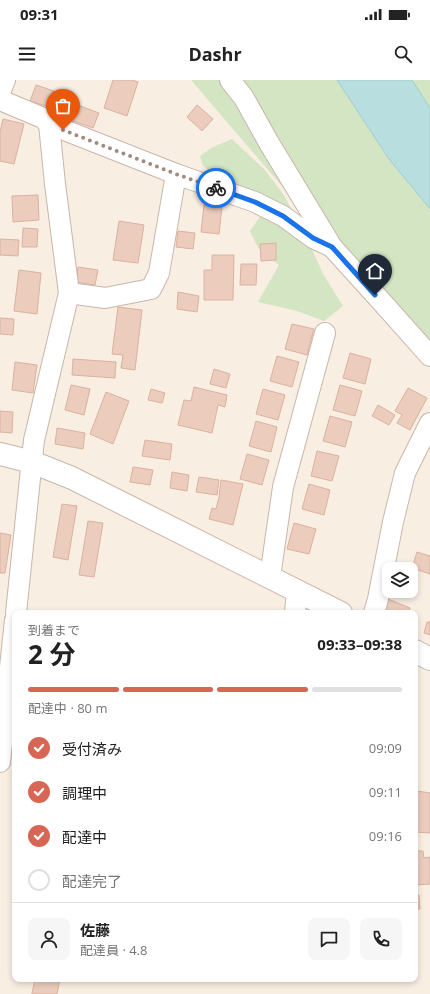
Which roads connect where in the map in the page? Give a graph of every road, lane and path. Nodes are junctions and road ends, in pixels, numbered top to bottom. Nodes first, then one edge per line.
1 (5, 80) edge
2 (230, 80) edge
3 (0, 93) edge
4 (0, 100) edge
5 (49, 124) junction
6 (176, 174) junction
7 (332, 247) junction
8 (69, 293) junction
9 (325, 333) dead end
10 (430, 356) edge
11 (430, 423) edge
12 (0, 454) edge
13 (32, 462) junction
14 (270, 577) junction
15 (297, 590) junction
16 (16, 610) edge
17 (295, 610) edge
18 (335, 610) edge
19 (375, 610) edge
20 (418, 653) edge
21 (12, 656) edge
22 (430, 659) edge
23 (6, 727) edge
24 (0, 762) edge

1 - 3 street
2 - 7 street
4 - 5 street
5 - 6 street
5 - 8 street
6 - 7 street
6 - 8 street
7 - 10 street
8 - 13 street
9 - 14 street
11 - 19 street
12 - 13 street
13 - 14 street
13 - 16 street
14 - 15 street
15 - 17 street
15 - 18 street
20 - 22 street
21 - 23 street
23 - 24 street

